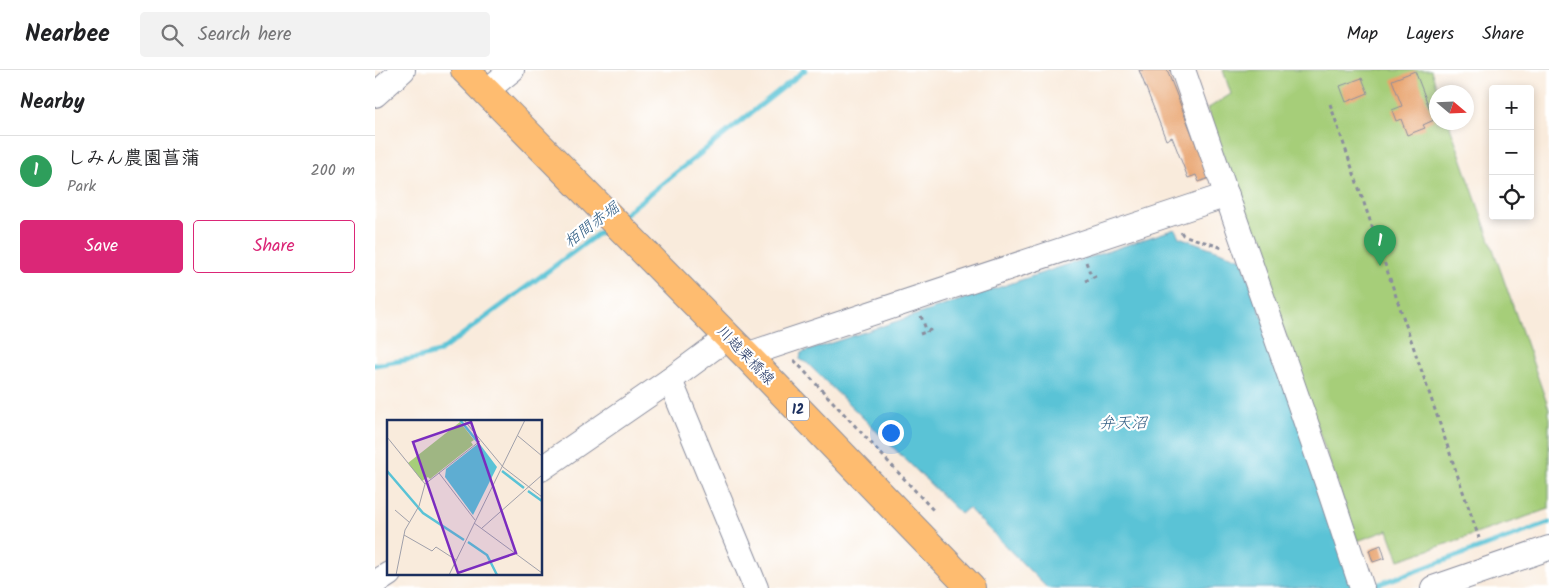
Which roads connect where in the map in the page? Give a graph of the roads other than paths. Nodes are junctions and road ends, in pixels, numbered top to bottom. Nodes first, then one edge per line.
1 (403, 70) edge
2 (465, 70) edge
3 (512, 70) edge
4 (1183, 70) edge
5 (486, 91) junction
6 (375, 95) edge
7 (1227, 195) junction
8 (737, 346) junction
9 (669, 380) junction
10 (543, 468) edge
11 (1549, 548) edge
12 (387, 575) edge
13 (375, 583) edge
14 (756, 588) edge
15 (971, 588) edge
16 (1362, 588) edge
17 (1433, 588) edge

1 - 6 street
2 - 5 main road, 12
3 - 5 street
4 - 7 street
5 - 8 main road, 川越栗橋線 / 12
7 - 8 street
7 - 16 street
8 - 9 street
8 - 15 main road, 川越栗橋線 / 12
9 - 10 street
9 - 14 street
11 - 17 street
12 - 13 street

